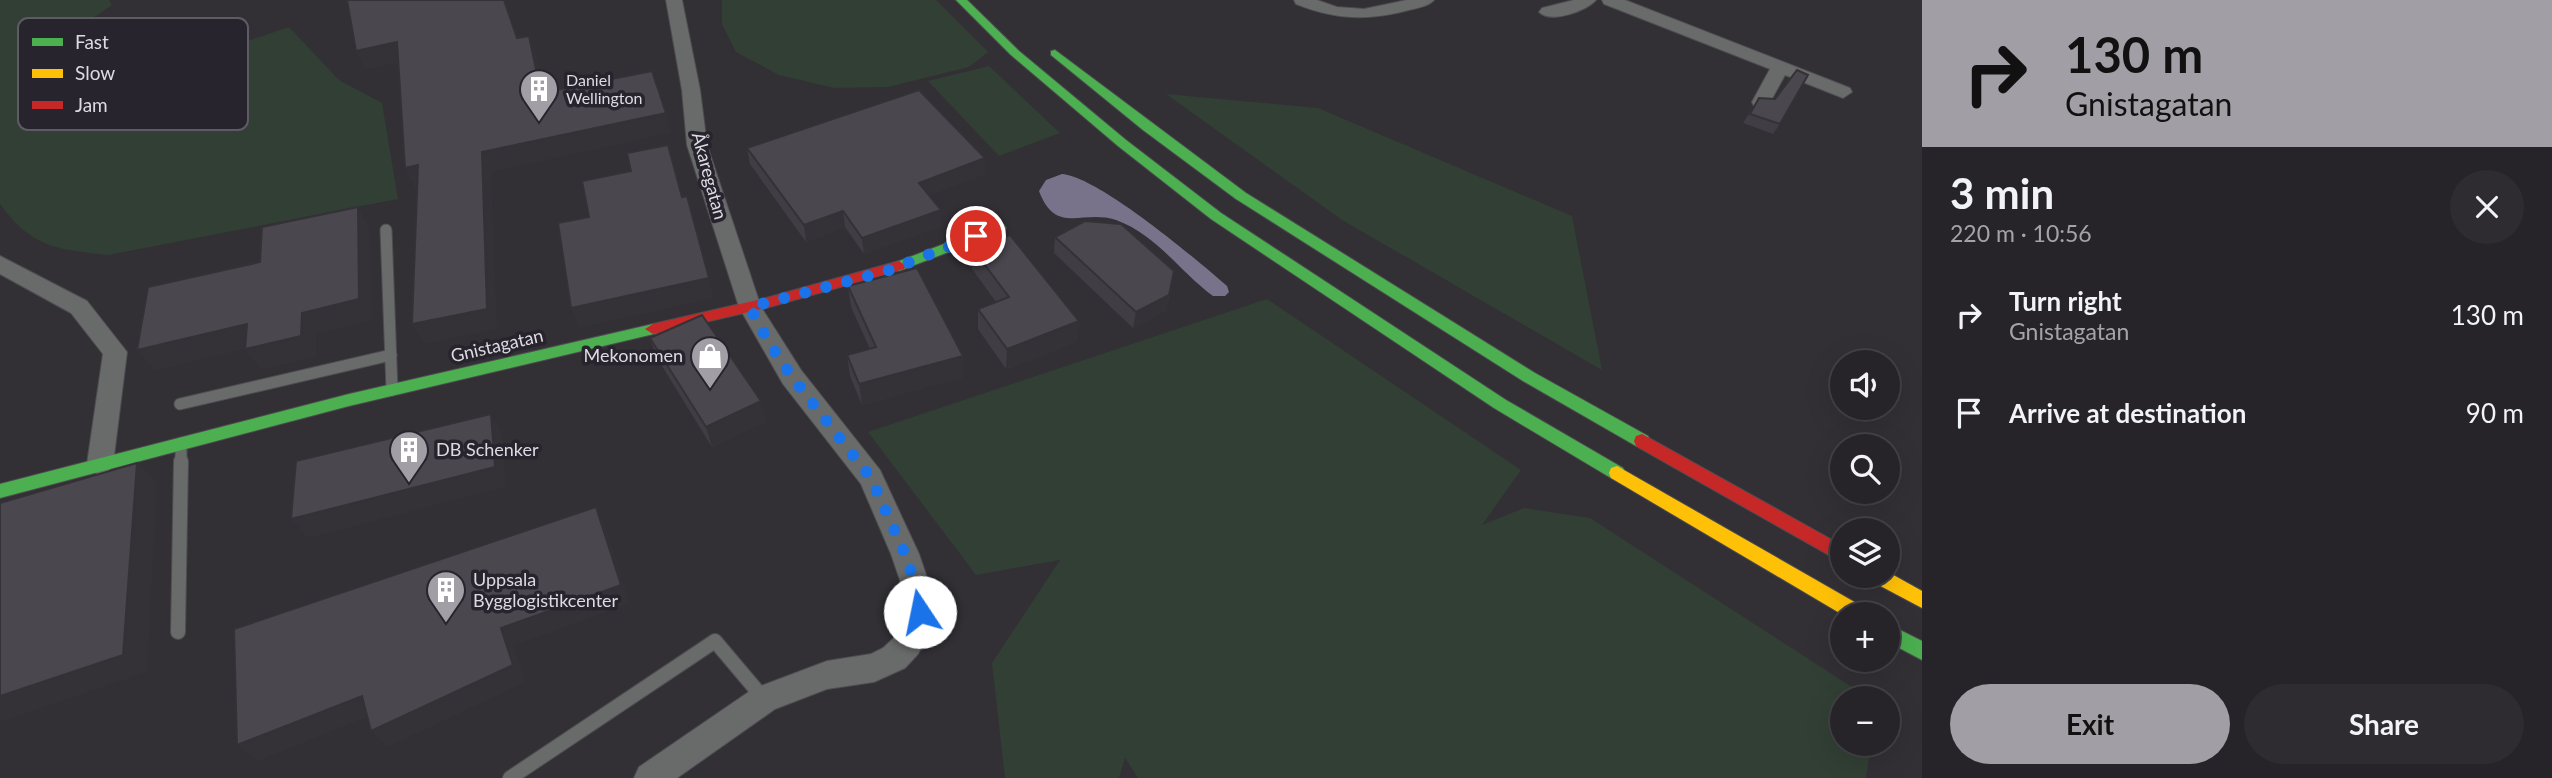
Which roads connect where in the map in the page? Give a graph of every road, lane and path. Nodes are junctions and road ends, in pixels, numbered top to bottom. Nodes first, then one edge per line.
1 (674, 0) edge
2 (961, 0) edge
3 (1302, 0) edge
4 (1426, 0) edge
5 (1588, 0) edge
6 (1610, 0) edge
7 (1548, 12) dead end
8 (1044, 44) dead end
9 (1780, 67) junction
10 (1843, 92) dead end
11 (1760, 102) edge
12 (999, 228) dead end
13 (386, 230) dead end
14 (0, 264) edge
15 (750, 307) junction
16 (391, 355) junction
17 (392, 390) junction
18 (180, 404) dead end
19 (181, 443) junction
20 (100, 464) junction
21 (0, 491) edge
22 (1830, 548) edge
23 (1900, 588) edge
24 (1922, 600) edge
25 (1838, 602) edge
26 (178, 632) dead end
27 (1900, 639) edge
28 (1922, 651) edge
29 (764, 699) junction
30 (510, 778) edge
31 (650, 778) edge

1 - 15 street, Åkaregatan
2 - 25 main road
3 - 4 street
5 - 7 street
6 - 9 street
8 - 22 main road
9 - 10 street
9 - 11 street
12 - 15 main road, Gnistagatan
13 - 16 lane
14 - 20 street
15 - 17 main road, Gnistagatan
15 - 29 street, Åkaregatan
16 - 17 lane
16 - 18 lane
17 - 19 main road, Gnistagatan
19 - 20 main road, Gnistagatan
19 - 26 lane
20 - 21 main road, Gnistagatan
23 - 24 main road
27 - 28 main road
29 - 30 lane
29 - 31 street, Åkaregatan

